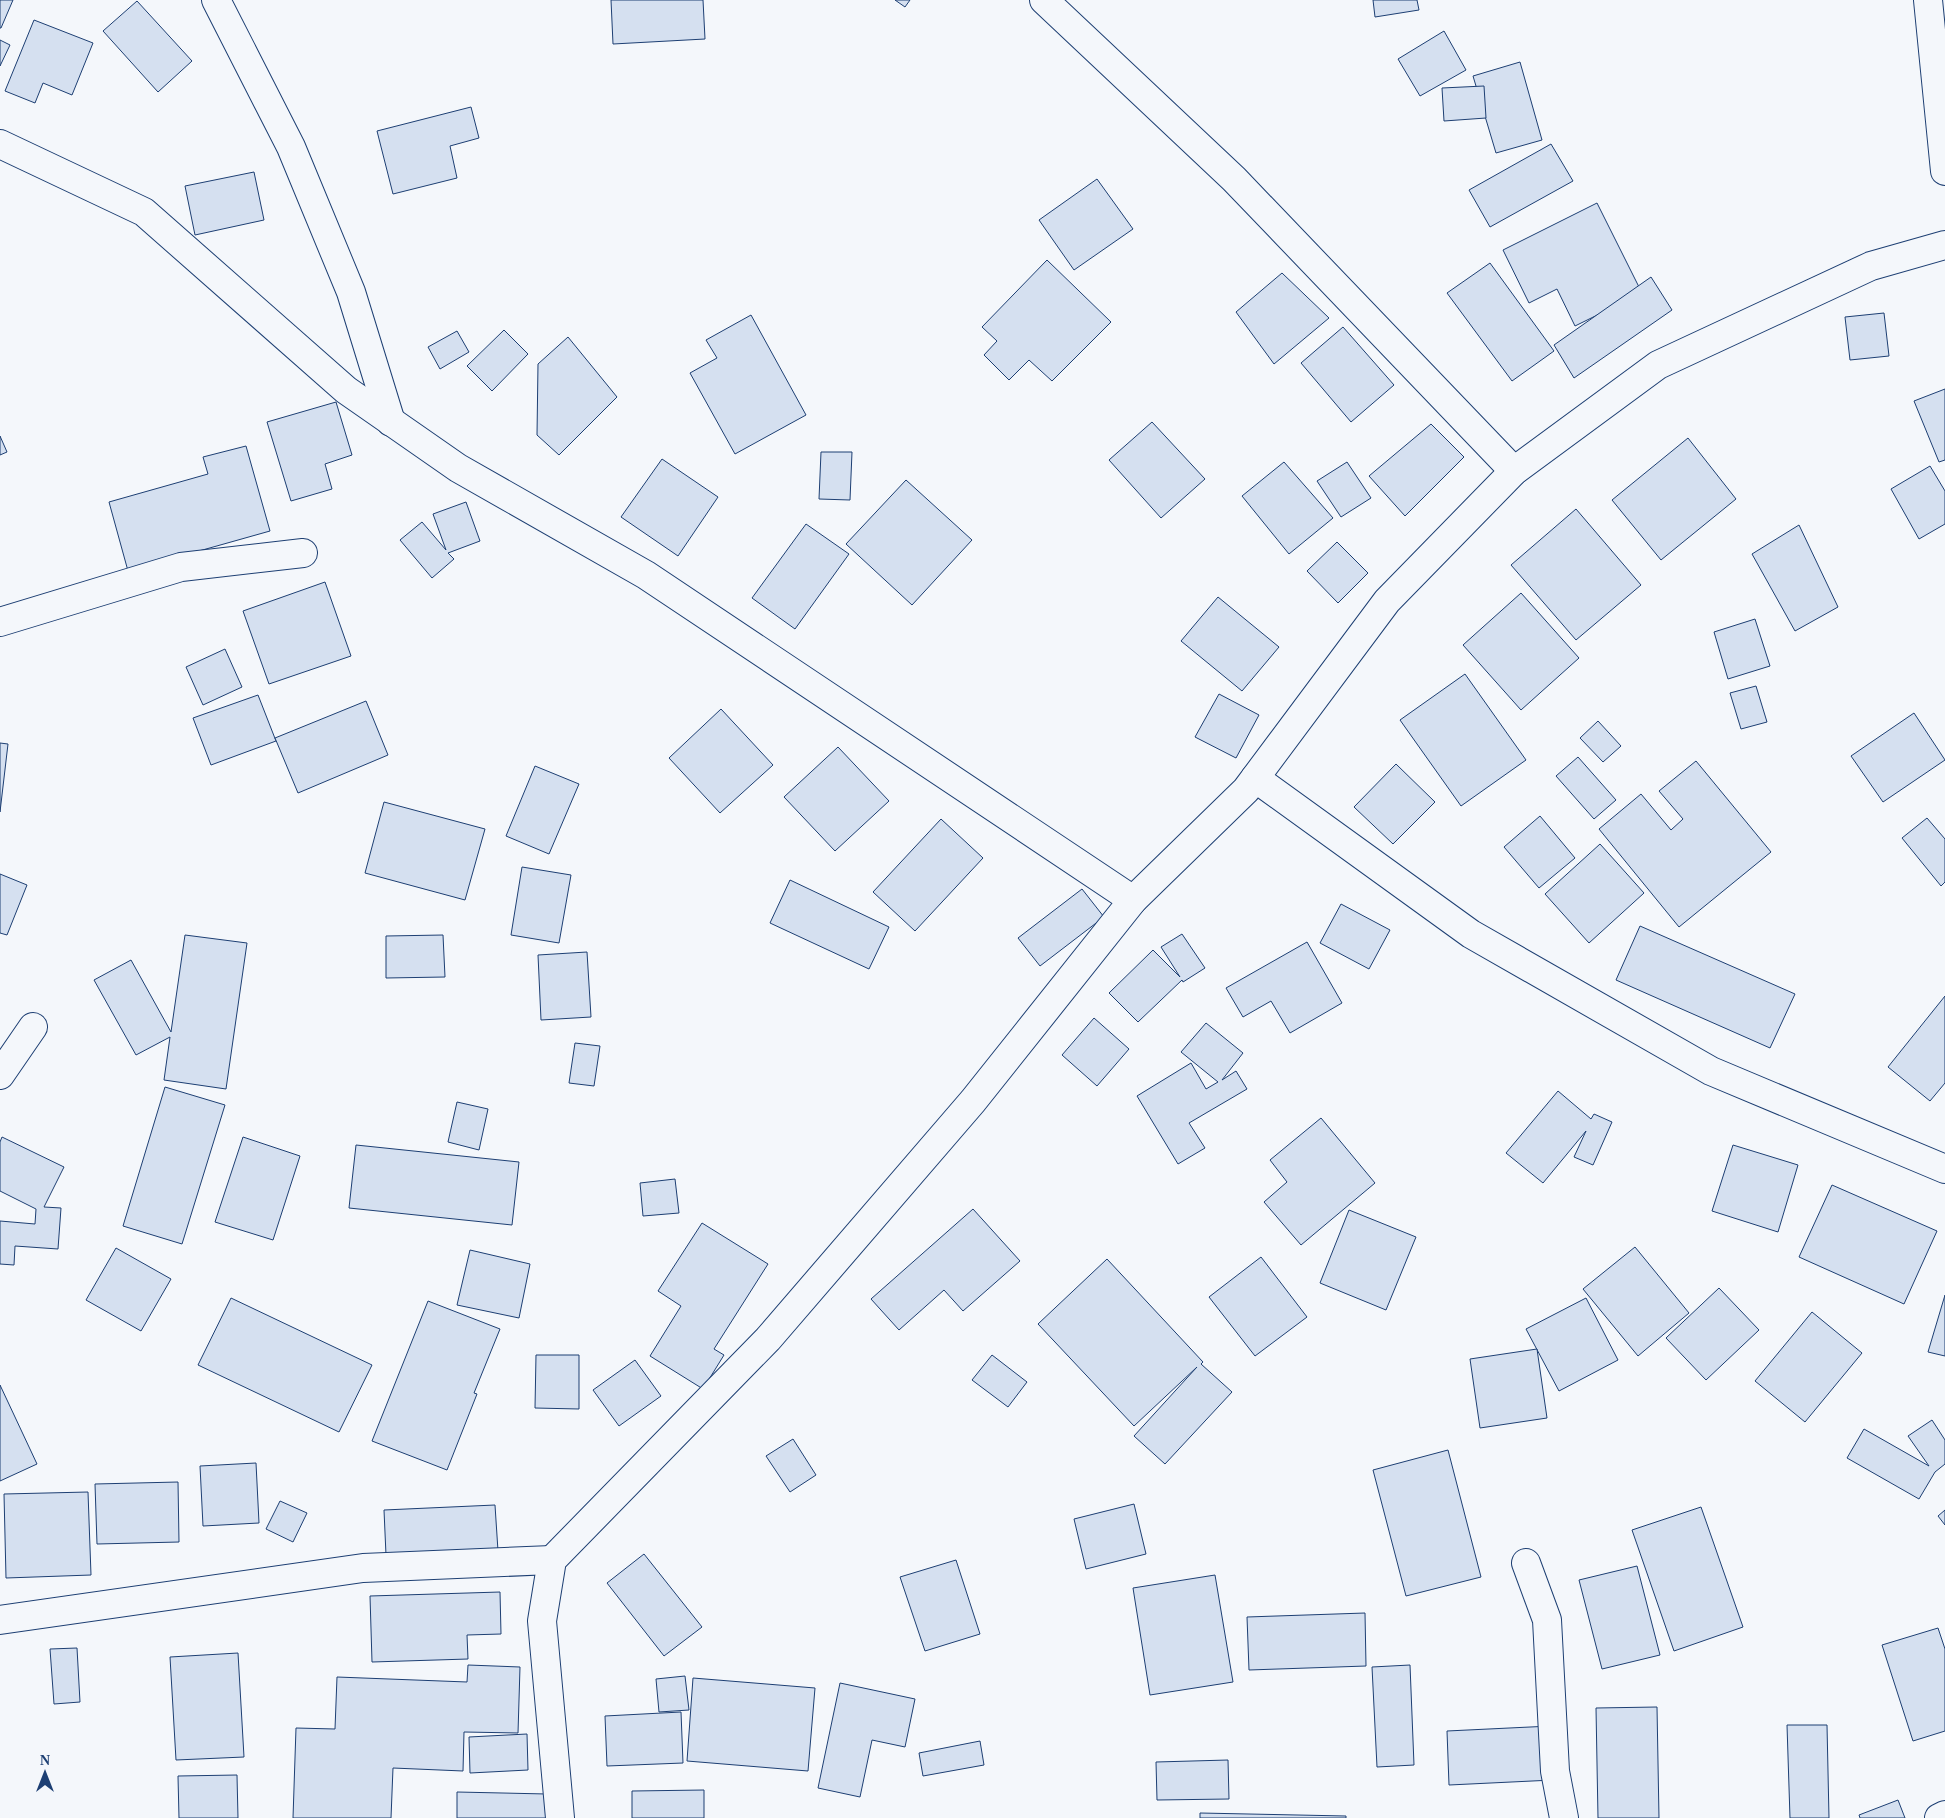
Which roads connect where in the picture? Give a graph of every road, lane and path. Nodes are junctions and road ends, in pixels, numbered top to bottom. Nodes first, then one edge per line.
1 (216, 0) edge
2 (1044, 0) edge
3 (1928, 0) edge
4 (0, 144) edge
5 (1945, 172) edge
6 (1945, 245) edge
7 (391, 422) junction
8 (1514, 471) junction
9 (303, 553) dead end
10 (0, 622) edge
11 (1255, 778) junction
12 (1133, 900) junction
13 (33, 1027) dead end
14 (0, 1075) edge
15 (1945, 1169) edge
16 (552, 1560) junction
17 (1526, 1563) dead end
18 (0, 1620) edge
19 (1945, 1815) edge
20 (560, 1818) edge
21 (1564, 1818) edge
22 (1939, 1818) edge

1 - 7 street
2 - 8 street
3 - 5 street
4 - 7 street
6 - 8 street
7 - 12 street
8 - 11 street
9 - 10 street
11 - 12 street
11 - 15 street
12 - 16 street
13 - 14 street
16 - 18 street
16 - 20 street
17 - 21 street
19 - 22 street

